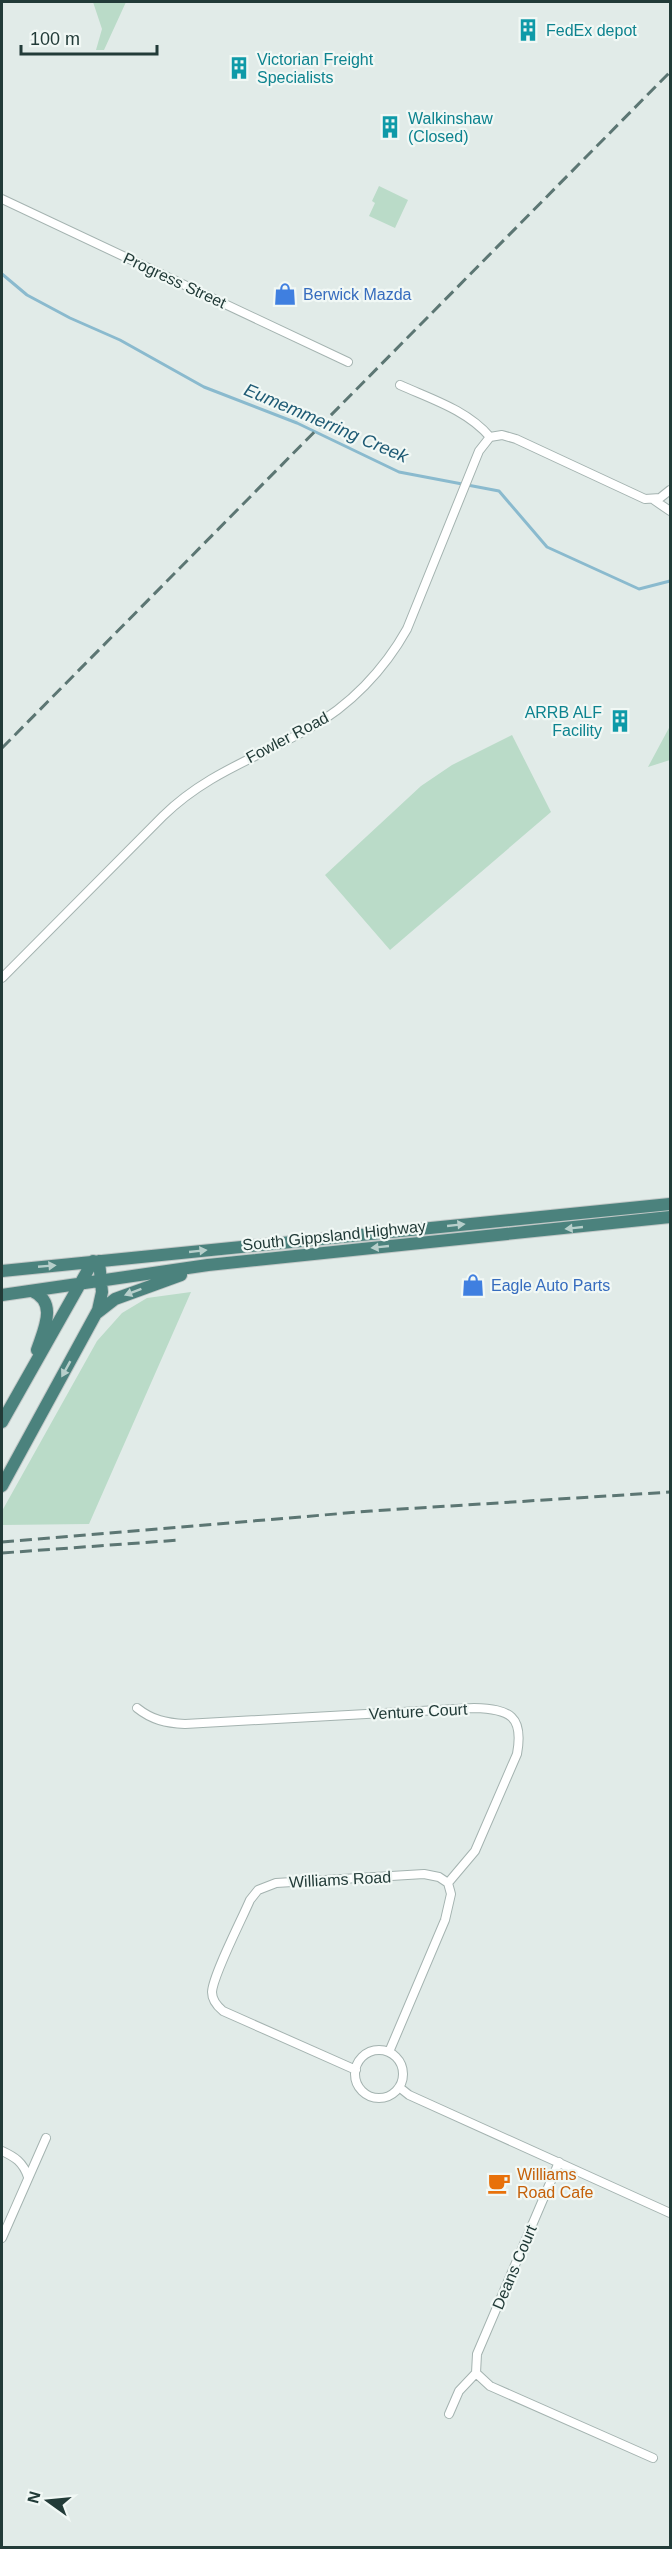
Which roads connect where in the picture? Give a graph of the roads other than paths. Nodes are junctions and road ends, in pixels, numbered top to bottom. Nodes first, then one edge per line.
1 (2, 199) edge
2 (348, 362) dead end
3 (400, 385) dead end
4 (490, 437) junction
5 (670, 490) edge
6 (654, 500) junction
7 (670, 511) edge
8 (2, 978) edge
9 (670, 1204) edge
10 (631, 1208) junction
11 (670, 1217) edge
12 (633, 1221) junction
13 (330, 1238) junction
14 (332, 1252) junction
15 (96, 1261) junction
16 (208, 1265) junction
17 (2, 1270) edge
18 (101, 1281) junction
19 (81, 1283) junction
20 (32, 1291) junction
21 (2, 1295) edge
22 (94, 1318) junction
23 (26, 1382) junction
24 (2, 1422) edge
25 (2, 1486) edge
26 (137, 1708) dead end
27 (448, 1883) junction
28 (389, 2052) junction
29 (356, 2070) junction
30 (399, 2087) junction
31 (46, 2138) dead end
32 (2, 2151) edge
33 (559, 2162) junction
34 (28, 2177) junction
35 (670, 2213) edge
36 (2, 2238) edge
37 (476, 2373) junction
38 (449, 2414) dead end
39 (653, 2458) dead end

1 - 2 street, Progress Street
3 - 4 street
4 - 6 street
4 - 8 street, Fowler Road
5 - 6 street
6 - 7 street
9 - 10 highway, South Gippsland Highway
10 - 12 highway
13 -> 10 highway, South Gippsland Highway
11 - 12 highway, South Gippsland Highway
12 -> 14 highway, South Gippsland Highway
13 - 14 highway
15 -> 13 highway, South Gippsland Highway
14 - 16 highway, South Gippsland Highway
17 -> 15 highway, South Gippsland Highway
15 - 18 highway
15 - 19 highway
16 - 18 highway, South Gippsland Highway
16 -> 22 highway
18 - 19 highway, South Gippsland Highway
18 - 22 highway
19 - 20 highway, South Gippsland Highway
19 - 23 highway
20 - 21 highway, South Gippsland Highway
20 - 23 highway
22 -> 25 highway
23 - 24 highway
26 - 27 street, Venture Court
27 - 28 street
27 - 29 street, Williams Road
28 - 29 street
28 - 30 street
29 - 30 street
30 - 33 street
31 - 34 street
32 - 34 street
33 - 35 street
33 - 37 street, Deans Court
34 - 36 street
37 - 38 street, Deans Court
37 - 39 street

